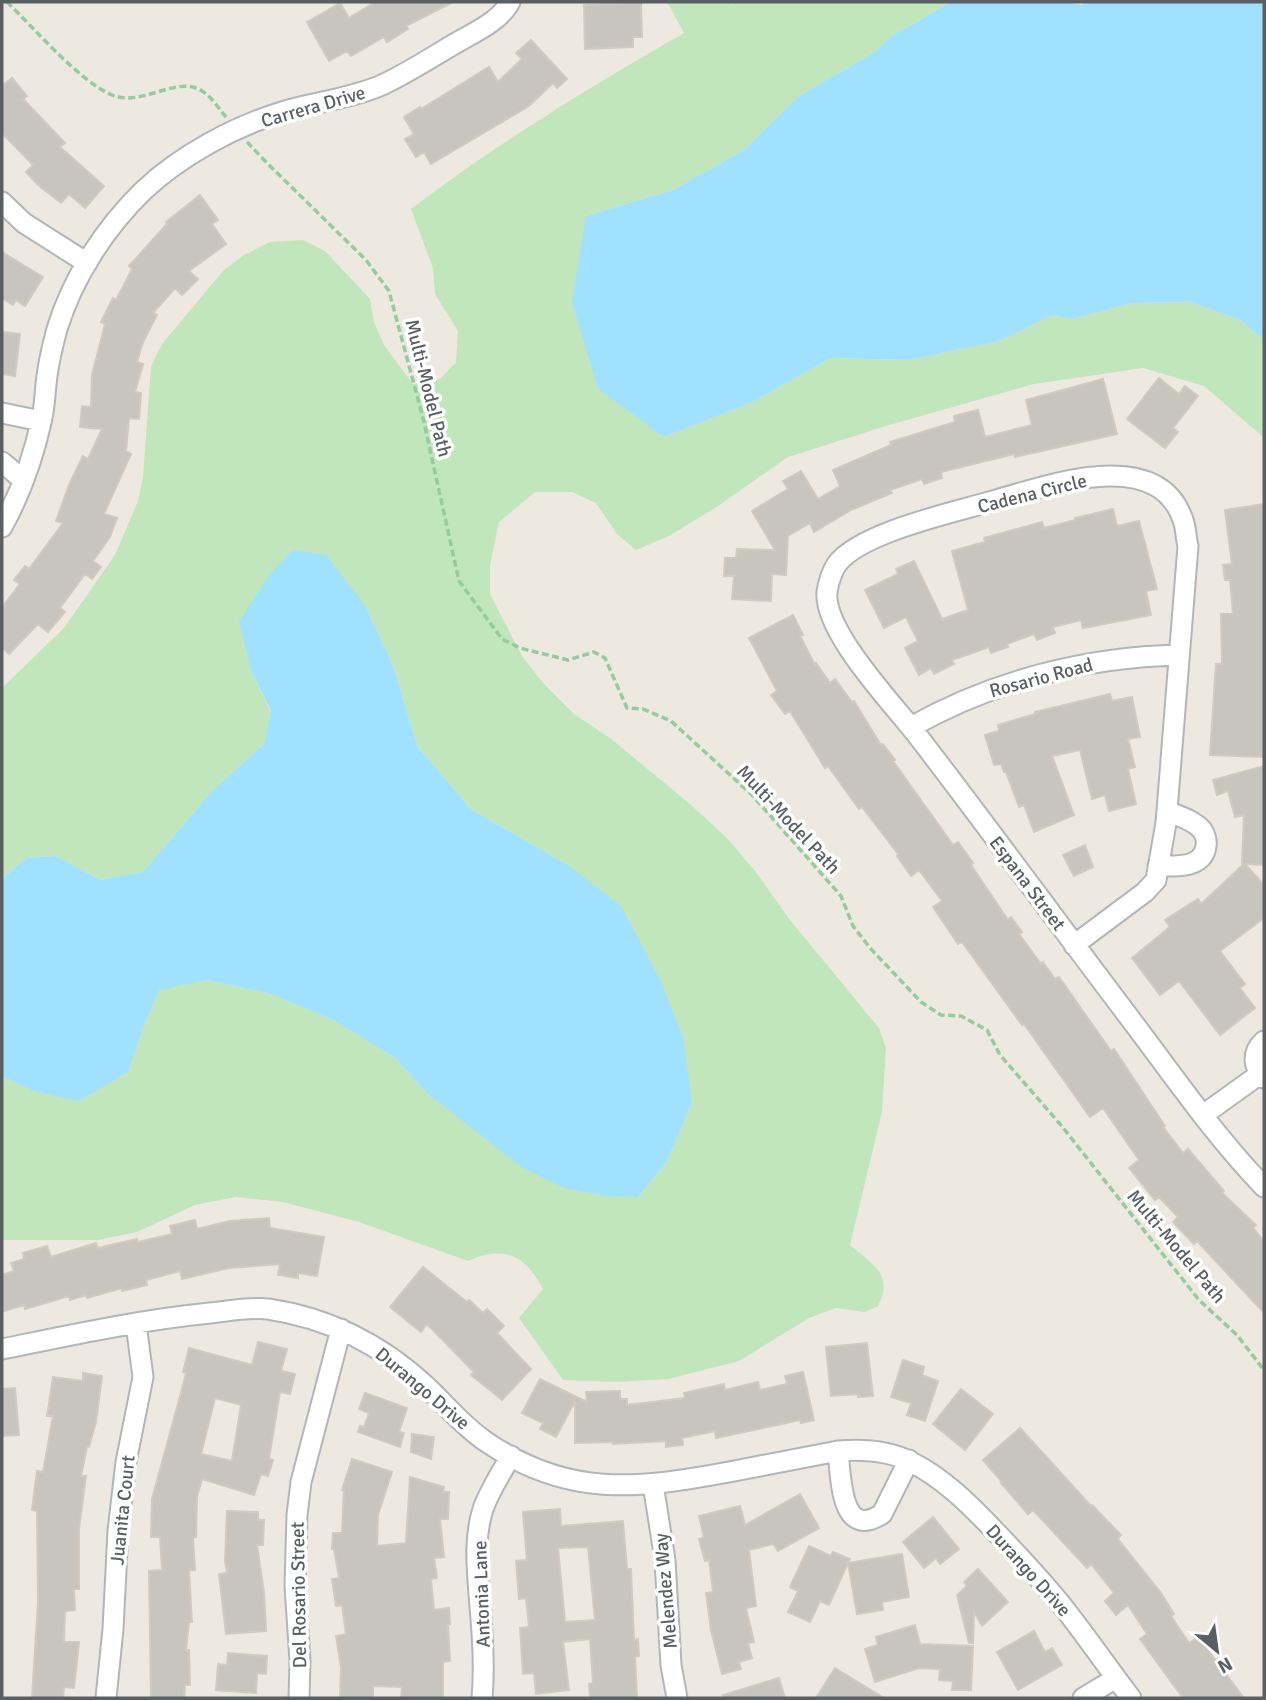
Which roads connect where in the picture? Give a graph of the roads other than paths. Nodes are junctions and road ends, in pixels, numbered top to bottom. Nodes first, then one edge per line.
1 (510, 2) edge
2 (2, 202) edge
3 (87, 263) junction
4 (2, 413) edge
5 (41, 421) junction
6 (2, 462) edge
7 (23, 481) junction
8 (2, 527) edge
9 (835, 565) joint
10 (1179, 655) junction
11 (911, 727) junction
12 (1167, 811) junction
13 (1158, 866) junction
14 (1074, 945) junction
15 (1264, 1041) edge
16 (1262, 1076) edge
17 (1203, 1115) junction
18 (1264, 1187) edge
19 (135, 1324) junction
20 (341, 1329) junction
21 (2, 1349) edge
22 (838, 1451) junction
23 (511, 1456) junction
24 (909, 1460) junction
25 (653, 1484) junction
26 (1116, 1678) junction
27 (106, 1698) edge
28 (299, 1698) edge
29 (482, 1698) edge
30 (677, 1698) edge
31 (1083, 1698) edge
32 (1130, 1698) edge

1 - 3 street, Carrera Drive
2 - 3 street
3 - 5 street, Carrera Drive
4 - 5 street
5 - 7 street, Carrera Drive
6 - 7 street
7 - 8 street, Carrera Drive
9 - 10 street, Cadena Circle
9 - 11 street, Espana Street
10 - 11 street, Rosario Road
10 - 12 street, Cadena Circle
11 - 14 street, Espana Street
12 - 13 street, Cadena Circle
12 - 13 street
13 - 14 street, Cadena Circle
14 - 17 street, Espana Street
15 - 16 street
16 - 17 street
17 - 18 street, Espana Street
19 - 20 street, Durango Drive
19 - 21 street, Durango Drive
19 - 27 street, Juanita Court
20 - 23 street, Durango Drive
20 - 28 street, Del Rosario Street
22 - 24 street, Durango Drive
22 - 24 street
22 - 25 street, Durango Drive
23 - 25 street, Durango Drive
23 - 29 street, Antonia Lane
24 - 26 street, Durango Drive
25 - 30 street, Melendez Way
26 - 31 street
26 - 32 street, Durango Drive

